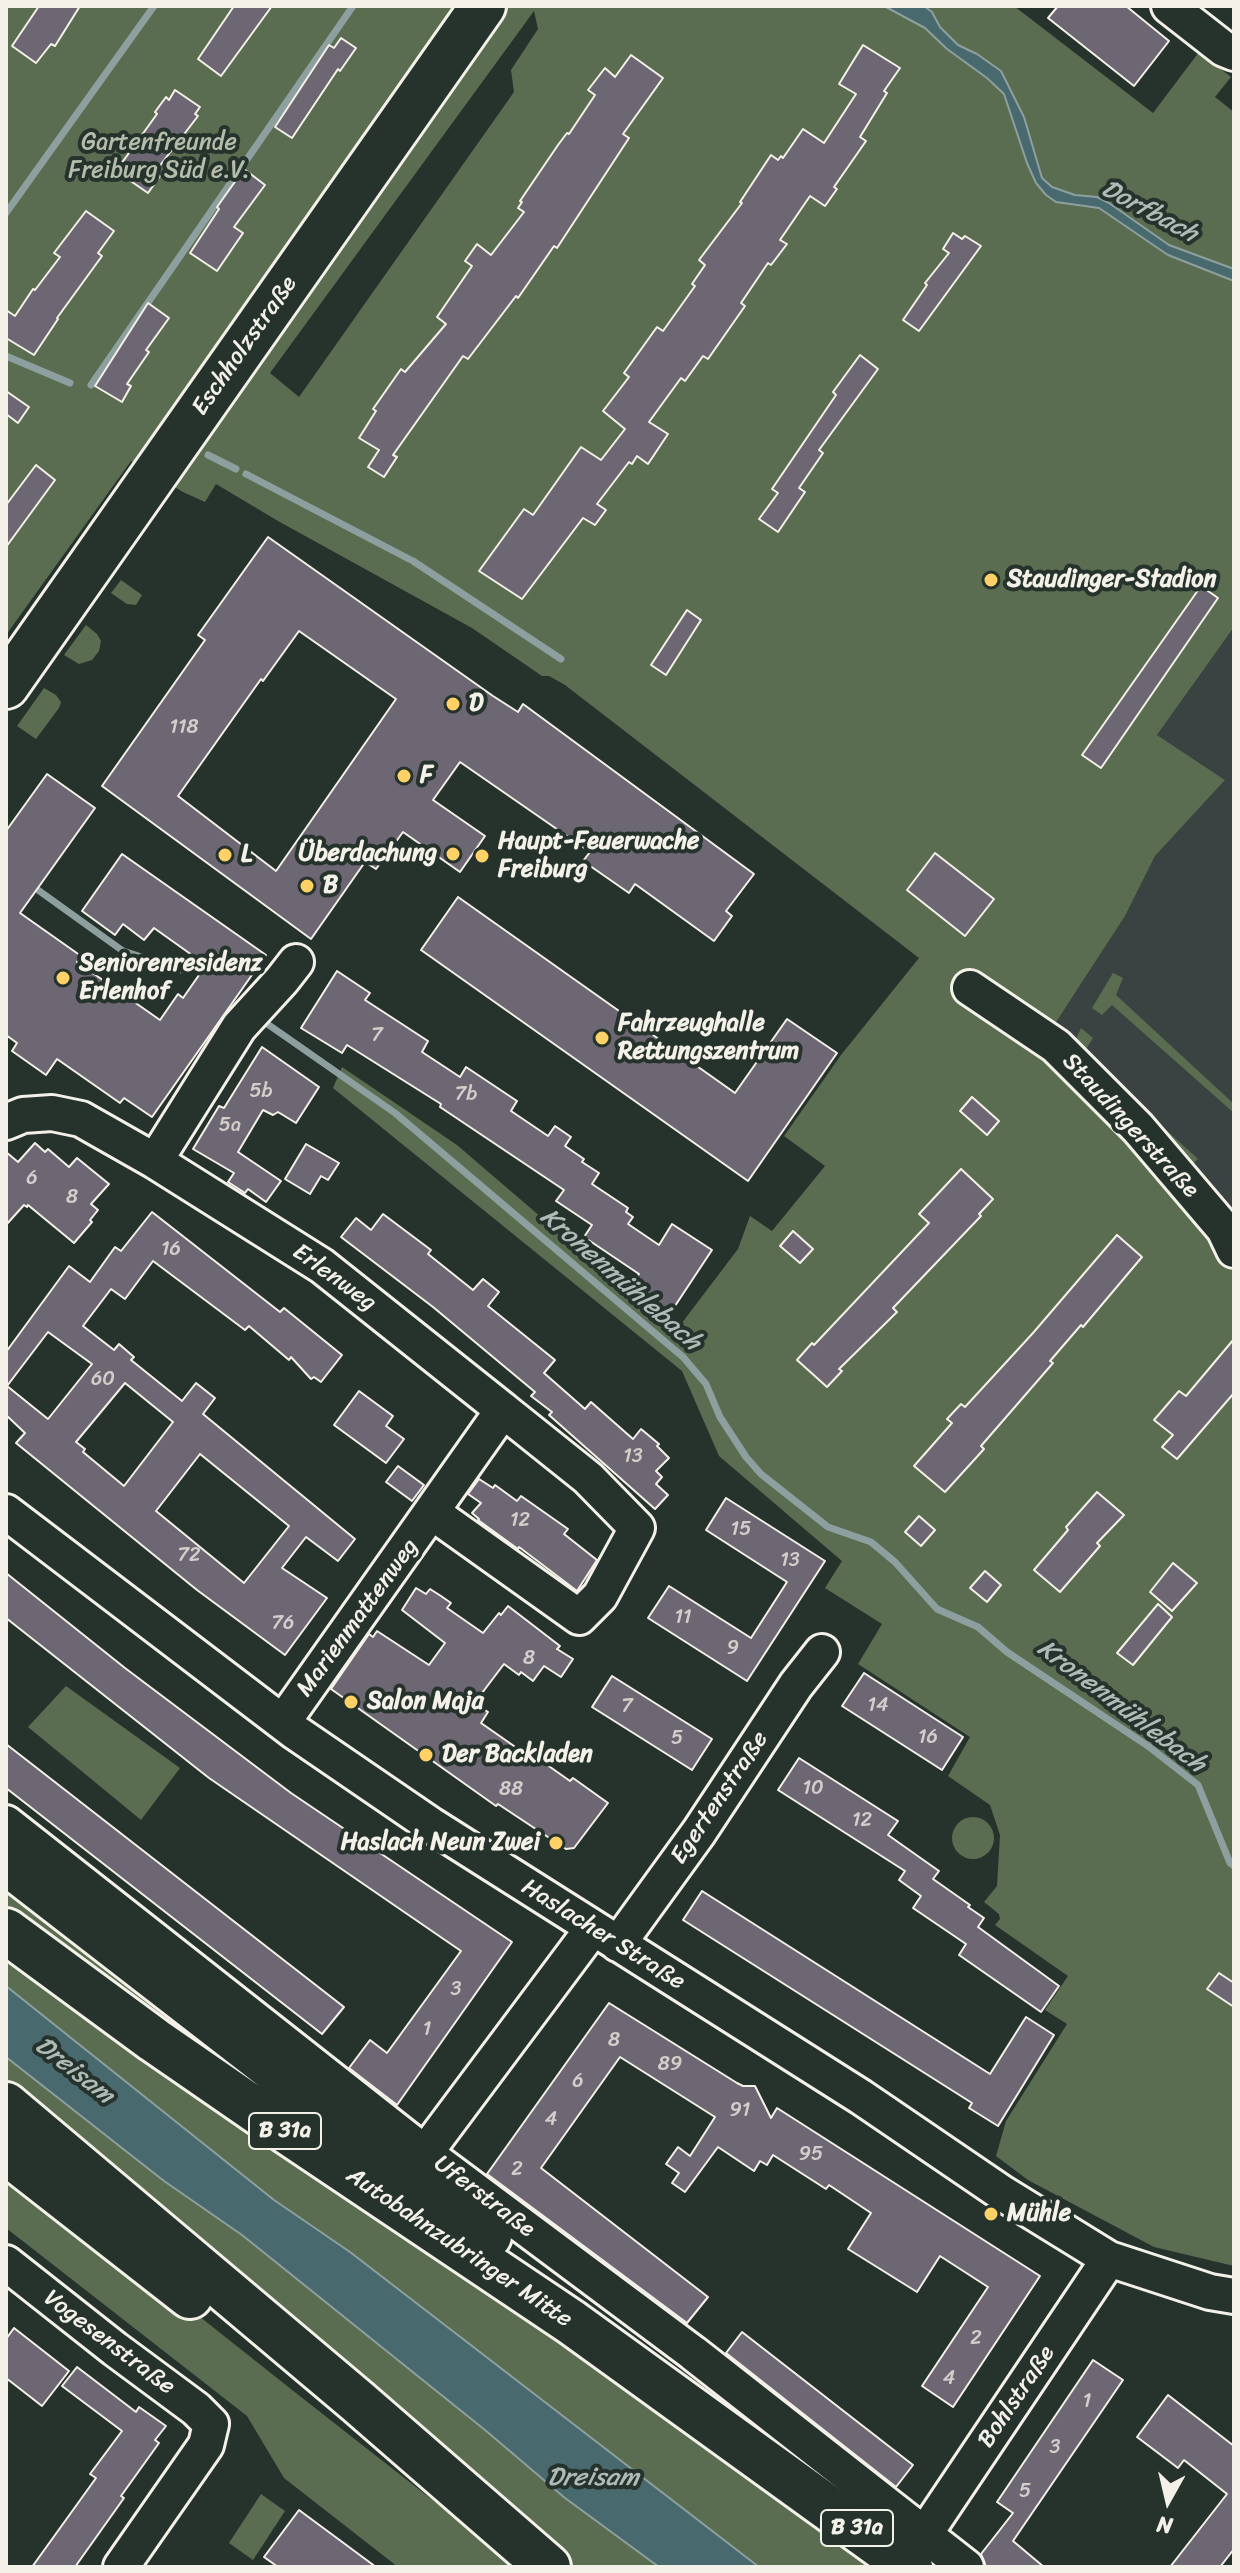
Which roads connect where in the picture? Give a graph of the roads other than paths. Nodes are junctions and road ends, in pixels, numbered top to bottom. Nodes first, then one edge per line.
1 (483, 6) edge
2 (1169, 6) edge
3 (1234, 53) edge
4 (6, 686) edge
5 (296, 962) dead end
6 (970, 988) dead end
7 (6, 1122) edge
8 (155, 1161) junction
9 (1234, 1250) edge
10 (503, 1410) junction
11 (6, 1512) edge
12 (433, 1513) junction
13 (822, 1652) dead end
14 (283, 1722) junction
15 (6, 1823) edge
16 (6, 1862) edge
17 (6, 1931) edge
18 (605, 1936) junction
19 (6, 2105) edge
20 (6, 2152) edge
21 (425, 2153) junction
22 (1109, 2259) junction
23 (6, 2263) edge
24 (1234, 2296) edge
25 (571, 2322) junction
26 (357, 2401) junction
27 (917, 2551) edge
28 (121, 2567) edge
29 (548, 2567) edge
30 (966, 2567) edge

1 - 4 main road, Eschholzstraße
2 - 3 street
5 - 8 street
6 - 9 street, Staudingerstraße
7 - 8 street, Erlenweg
8 - 10 street, Erlenweg
10 - 12 street, Marienmattenweg
10 - 12 street, Marienmattenweg
11 - 14 street, Haslacher Straße
12 - 14 street, Marienmattenweg
13 - 18 street, Egertenstraße
14 - 18 street, Haslacher Straße
15 - 21 street, Uferstraße
16 - 25 main road
17 - 25 main road, Autobahnzubringer Mitte / B 31a
18 - 21 street, Egertenstraße
18 - 22 street, Haslacher Straße
19 - 26 main road
20 - 26 main road
21 - 27 street, Uferstraße
22 - 24 street, Haslacher Straße
22 - 27 street, Bohlstraße
23 - 28 street, Vogesenstraße
25 - 27 main road, Autobahnzubringer Mitte / B 31a
26 - 29 main road
27 - 30 street, Uferstraße

